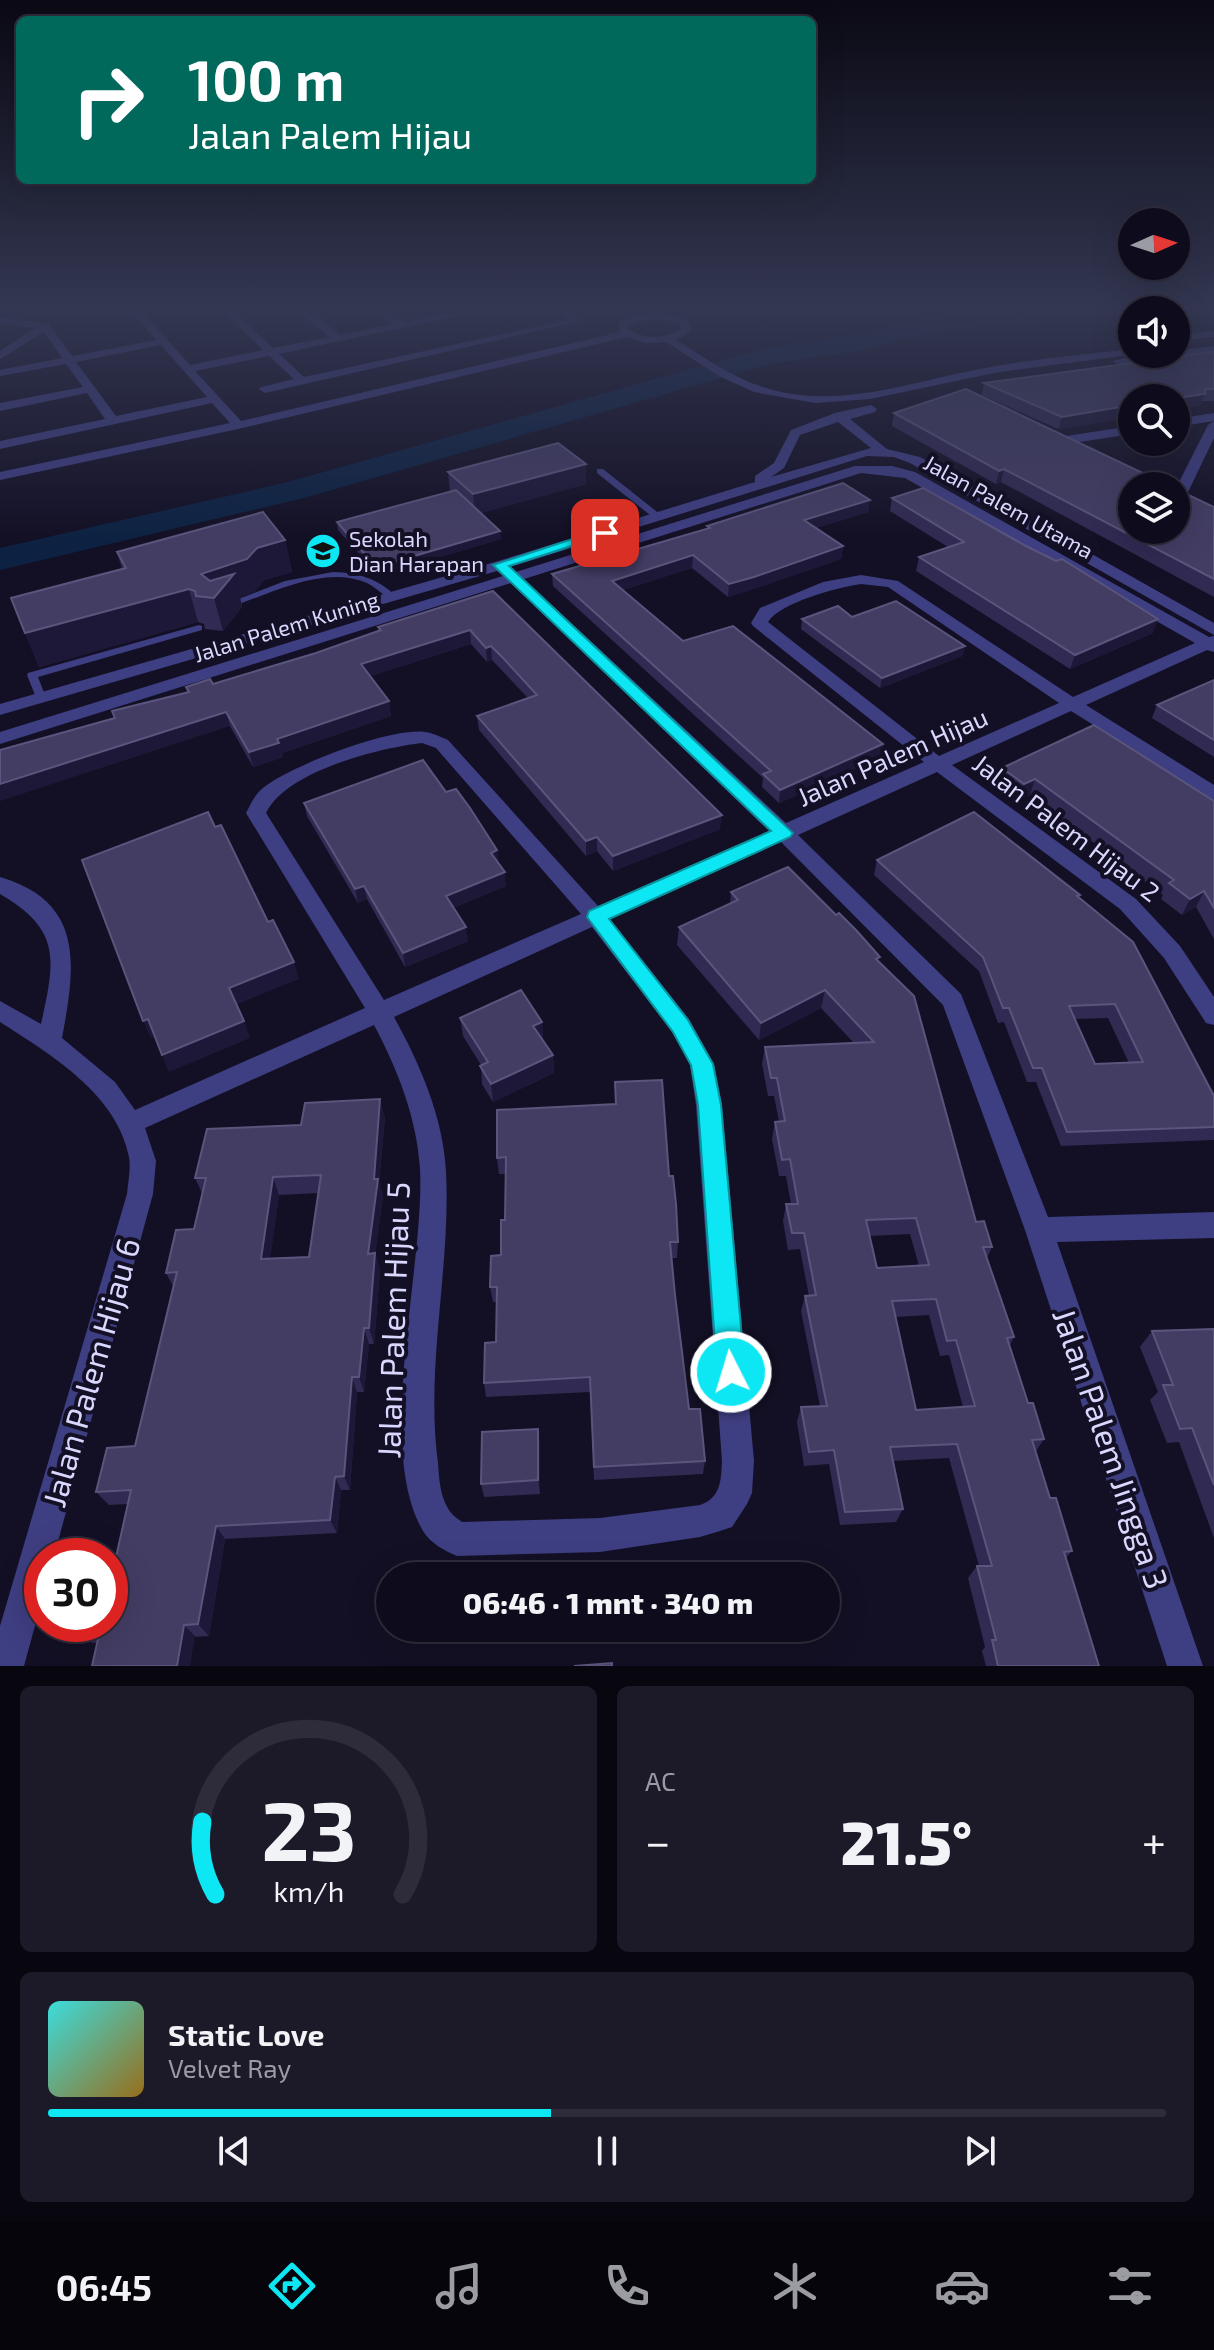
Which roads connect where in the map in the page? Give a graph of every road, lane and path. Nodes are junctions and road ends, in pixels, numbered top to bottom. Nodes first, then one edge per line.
1 (88, 386) edge
2 (202, 386) edge
3 (280, 386) edge
4 (405, 386) edge
5 (752, 386) edge
6 (780, 386) edge
7 (881, 386) edge
8 (928, 386) edge
9 (959, 386) edge
10 (950, 388) junction
11 (90, 389) junction
12 (265, 389) dead end
13 (965, 394) edge
14 (214, 399) junction
15 (0, 407) edge
16 (839, 416) junction
17 (1214, 417) edge
18 (113, 421) junction
19 (1190, 421) edge
20 (238, 425) junction
21 (1214, 425) edge
22 (1118, 432) edge
23 (1051, 433) edge
24 (1066, 440) junction
25 (0, 445) edge
26 (888, 452) junction
27 (1095, 453) edge
28 (860, 469) joint
29 (600, 471) dead end
30 (0, 476) edge
31 (1190, 478) edge
32 (747, 488) junction
33 (658, 517) junction
34 (500, 565) junction
35 (517, 578) junction
36 (391, 596) junction
37 (218, 608) edge
38 (199, 628) dead end
39 (1213, 640) edge
40 (41, 698) junction
41 (1072, 704) junction
42 (0, 710) edge
43 (0, 738) edge
44 (938, 764) junction
45 (1214, 794) edge
46 (784, 833) junction
47 (0, 884) edge
48 (596, 917) junction
49 (0, 1010) edge
50 (381, 1012) junction
51 (1214, 1016) edge
52 (50, 1041) junction
53 (129, 1124) junction
54 (1214, 1225) edge
55 (1039, 1230) junction
56 (6, 1666) edge
57 (1185, 1666) edge

1 - 11 street
2 - 14 street
3 - 12 street
4 - 20 street
5 - 8 street
6 - 7 street
9 - 10 street, Jalan Palem Kuning
10 - 13 street
10 - 16 street, Jalan Palem Kuning
11 - 15 street
11 - 18 street
14 - 18 street
14 - 20 street
16 - 26 street, Jalan Palem Utama
16 - 32 street, Jalan Palem Kuning
17 - 19 street
18 - 25 street
20 - 30 street
21 - 31 street
22 - 24 street
23 - 24 street
24 - 27 street
26 - 32 street, Jalan Palem Kuning
26 - 39 street, Jalan Palem Utama
28 - 35 street, Jalan Palem Kuning
28 - 39 street, Jalan Palem Utama
29 - 33 lane
32 - 33 street, Jalan Palem Kuning
33 - 34 street, Jalan Palem Kuning
34 - 35 street, Jalan Palem Jingga 3
34 - 36 street, Jalan Palem Kuning
35 - 43 street, Jalan Palem Kuning
35 - 46 street, Jalan Palem Jingga 3
36 - 37 lane
36 - 40 street, Jalan Palem Kuning
38 - 40 lane
39 - 41 street, Jalan Palem Hijau
40 - 42 street, Jalan Palem Kuning
41 - 44 street, Jalan Palem Hijau
41 - 44 street, Jalan Palem Hijau 2
41 - 45 street
44 - 46 street, Jalan Palem Hijau
44 - 51 street, Jalan Palem Hijau 2
46 - 48 street, Jalan Palem Hijau
46 - 55 street, Jalan Palem Jingga 3
47 - 52 street
48 - 50 street, Jalan Palem Hijau
48 - 50 street, Jalan Palem Hijau 5
48 - 50 street, Jalan Palem Hijau 5
49 - 52 street, Jalan Palem Hijau 6
50 - 53 street, Jalan Palem Hijau
52 - 53 street, Jalan Palem Hijau 6
53 - 56 street, Jalan Palem Hijau 6
54 - 55 street
55 - 57 street, Jalan Palem Jingga 3

